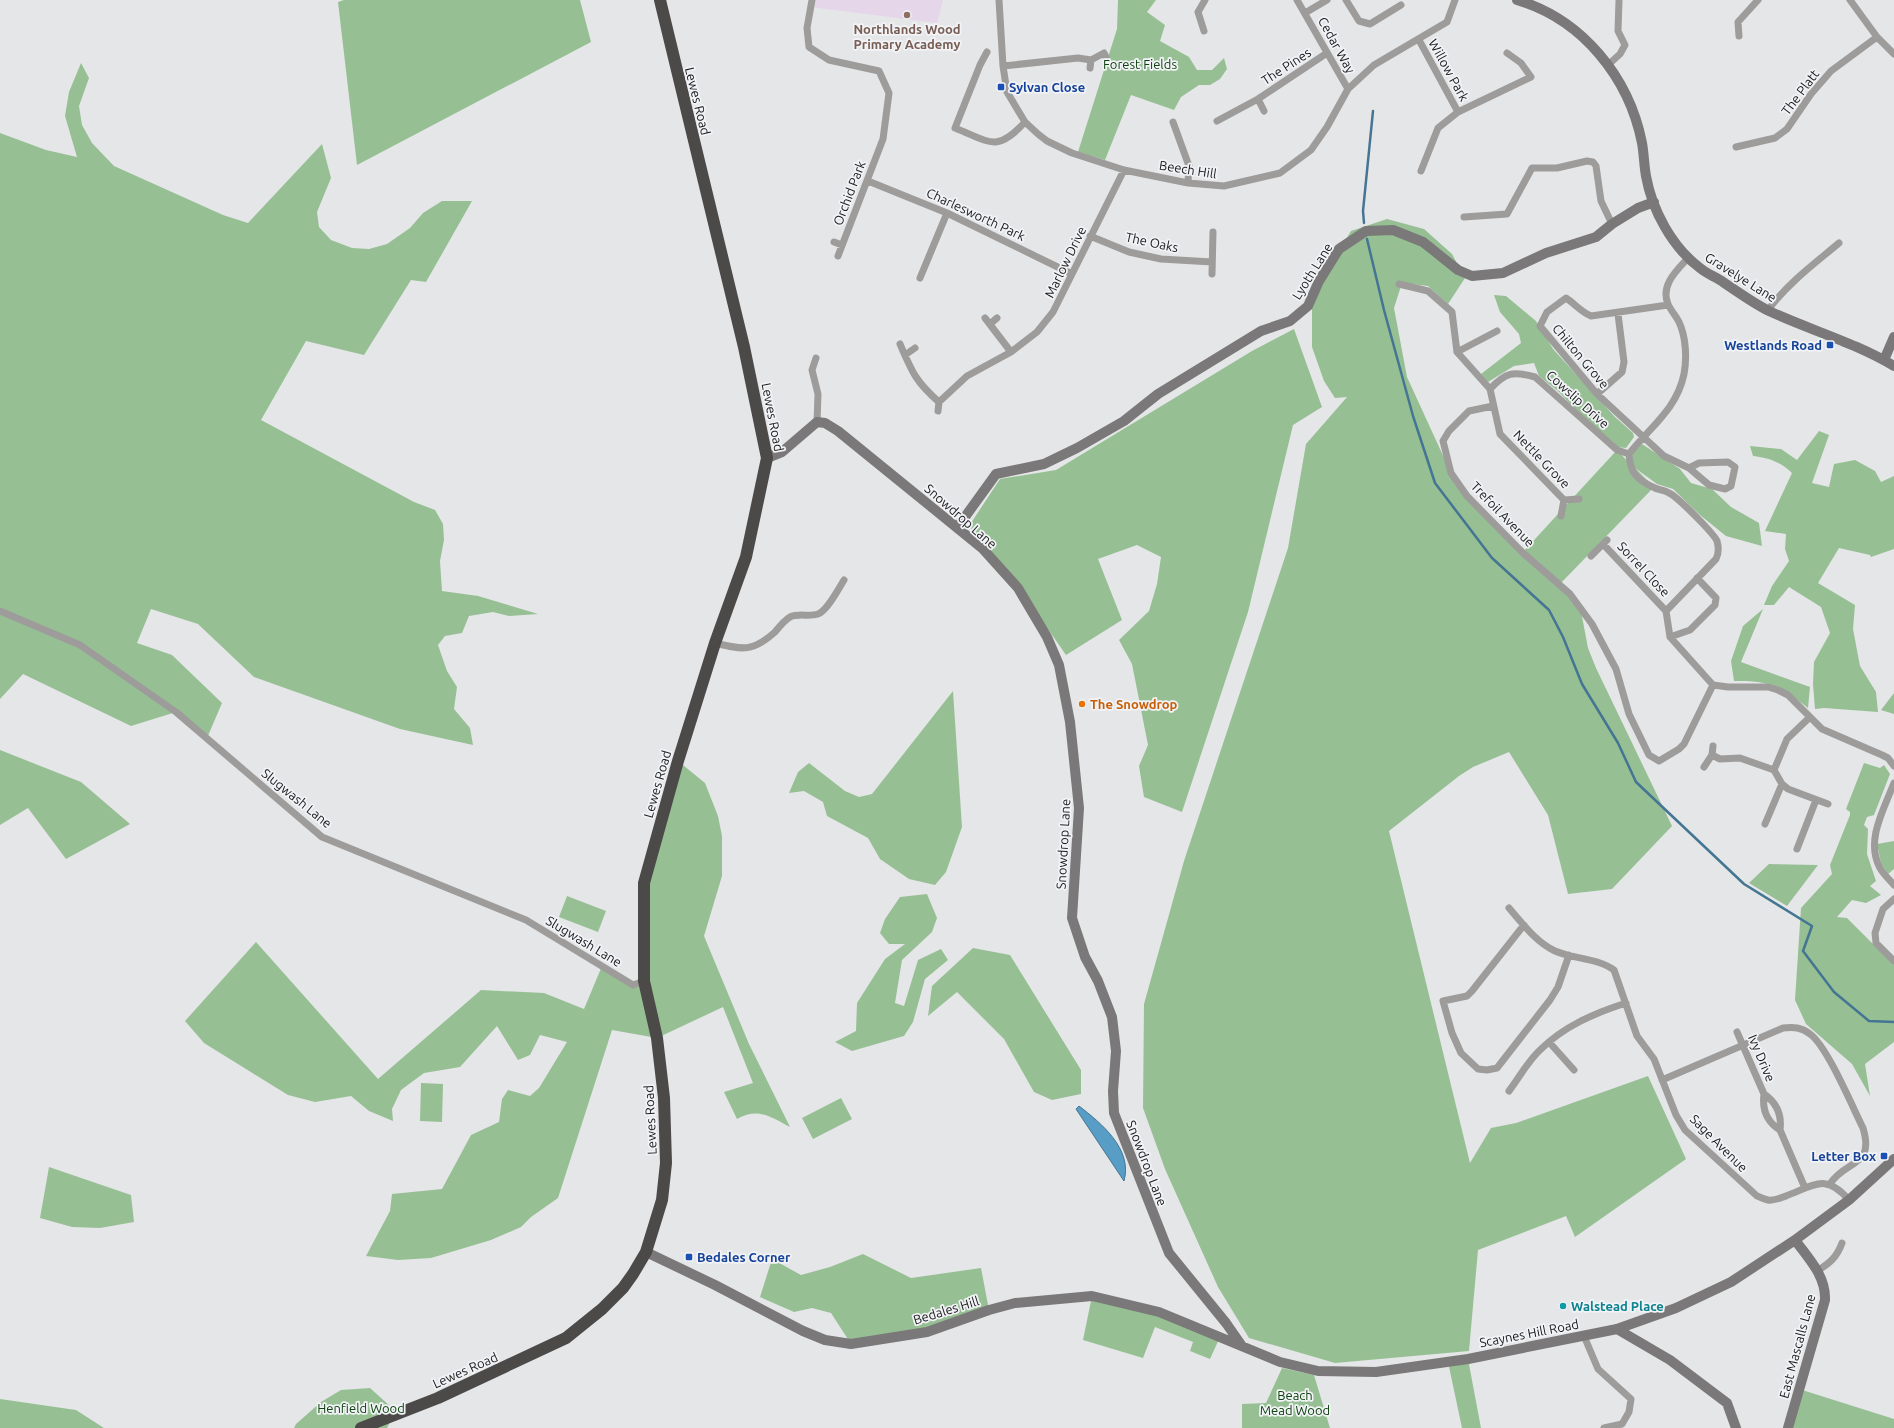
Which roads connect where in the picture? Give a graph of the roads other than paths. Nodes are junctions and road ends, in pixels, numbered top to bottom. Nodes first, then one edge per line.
1 (660, 0) edge
2 (812, 0) edge
3 (999, 0) edge
4 (1205, 0) edge
5 (1297, 0) edge
6 (1326, 0) edge
7 (1346, 0) edge
8 (1455, 0) edge
9 (1517, 0) edge
10 (1619, 0) edge
11 (1758, 0) edge
12 (1850, 0) edge
13 (1401, 6) dead end
14 (1305, 13) junction
15 (1204, 30) dead end
16 (1739, 36) dead end
17 (1877, 37) junction
18 (1419, 40) junction
19 (987, 52) dead end
20 (1327, 53) junction
21 (1507, 53) dead end
22 (1894, 54) edge
23 (1106, 57) dead end
24 (1091, 60) junction
25 (1605, 62) junction
26 (1003, 66) junction
27 (1090, 68) dead end
28 (1348, 88) junction
29 (1258, 99) junction
30 (1264, 111) dead end
31 (1458, 112) junction
32 (1217, 121) dead end
33 (1025, 122) junction
34 (1173, 122) dead end
35 (1736, 147) dead end
36 (1124, 170) junction
37 (1421, 171) dead end
38 (868, 181) junction
39 (1188, 183) junction
40 (1654, 202) junction
41 (947, 212) junction
42 (1464, 217) dead end
43 (1612, 224) junction
44 (1213, 232) dead end
45 (1090, 236) junction
46 (834, 242) dead end
47 (1839, 243) dead end
48 (842, 245) junction
49 (838, 256) dead end
50 (1689, 257) junction
51 (1212, 262) junction
52 (1072, 274) junction
53 (1212, 274) dead end
54 (920, 278) dead end
55 (1399, 284) dead end
56 (1668, 305) junction
57 (1768, 310) junction
58 (1618, 314) junction
59 (985, 318) dead end
60 (997, 318) dead end
61 (990, 324) junction
62 (1497, 331) dead end
63 (1894, 338) edge
64 (900, 344) dead end
65 (915, 348) dead end
66 (1011, 352) junction
67 (1457, 352) junction
68 (904, 355) junction
69 (816, 358) dead end
70 (1884, 360) junction
71 (1894, 366) edge
72 (1490, 389) junction
73 (1597, 394) junction
74 (939, 402) junction
75 (1493, 406) junction
76 (938, 411) dead end
77 (818, 422) junction
78 (1643, 438) junction
79 (1629, 454) junction
80 (767, 458) junction
81 (1689, 468) junction
82 (1579, 499) dead end
83 (1564, 500) junction
84 (1561, 516) dead end
85 (957, 528) junction
86 (1591, 556) dead end
87 (1697, 578) junction
88 (844, 580) dead end
89 (0, 611) edge
90 (1666, 611) junction
91 (1670, 637) junction
92 (716, 643) junction
93 (1713, 685) junction
94 (1810, 717) junction
95 (1713, 746) dead end
96 (1712, 755) junction
97 (1894, 764) edge
98 (1704, 767) dead end
99 (1774, 770) junction
100 (1894, 783) edge
101 (1782, 784) junction
102 (1816, 800) junction
103 (1828, 804) dead end
104 (1765, 824) dead end
105 (1797, 849) dead end
106 (1894, 885) edge
107 (1894, 899) edge
108 (1509, 908) dead end
109 (1524, 925) junction
110 (1569, 955) junction
111 (1894, 961) edge
112 (644, 981) junction
113 (1626, 1003) junction
114 (1737, 1032) dead end
115 (1550, 1042) junction
116 (1743, 1045) junction
117 (1574, 1070) dead end
118 (1662, 1080) junction
119 (1509, 1091) dead end
120 (1764, 1094) junction
121 (1780, 1130) junction
122 (1894, 1159) edge
123 (1830, 1184) junction
124 (1805, 1188) junction
125 (1849, 1200) junction
126 (1795, 1240) junction
127 (1842, 1243) dead end
128 (646, 1252) junction
129 (1817, 1271) junction
130 (1617, 1329) junction
131 (1584, 1336) junction
132 (1242, 1346) junction
133 (361, 1428) edge
134 (1604, 1428) edge
135 (1736, 1428) edge
136 (1788, 1428) edge

1 - 80 highway, Lewes Road
2 - 38 street, Orchid Park
3 - 26 street, Beech Hill
4 - 15 street
5 - 14 street, Cedar Way
6 - 14 street, Cedar Way
7 - 13 street
8 - 18 street, Beech Hill
9 - 25 street, Gravelye Lane
10 - 25 street
11 - 16 street
12 - 17 street
14 - 20 street, Cedar Way
17 - 22 street
17 - 35 street, The Platt
18 - 28 street, Beech Hill
18 - 31 street, Willow Park
19 - 33 street
20 - 28 street, Cedar Way
20 - 29 street, The Pines
21 - 31 street, Willow Park
23 - 24 street
24 - 26 street
24 - 27 street
25 - 40 street, Gravelye Lane
26 - 33 street, Beech Hill
28 - 39 street, Beech Hill
29 - 30 street, The Pines
29 - 32 street, The Pines
31 - 37 street, Willow Park
33 - 36 street, Beech Hill
34 - 39 street
36 - 39 street, Beech Hill
36 - 45 street, Marlow Drive
38 - 41 street, Charlesworth Park
38 - 48 street, Orchid Park
40 - 43 street, Lyoth Lane
40 - 50 street, Gravelye Lane
41 - 52 street, Charlesworth Park
41 - 54 street
42 - 43 street
43 - 85 street, Lyoth Lane
44 - 51 street
45 - 51 street, The Oaks
45 - 52 street, Marlow Drive
46 - 48 street
47 - 57 street
48 - 49 street, Orchid Park
50 - 56 street
50 - 57 street, Gravelye Lane
51 - 53 street
52 - 66 street, Marlow Drive
55 - 67 street
56 - 58 street, Chilton Grove
56 - 78 street
57 - 70 street, Gravelye Lane
58 - 73 street
58 - 73 street, Chilton Grove
59 - 61 street
60 - 61 street
61 - 66 street
62 - 67 street
63 - 70 street
64 - 68 street
65 - 68 street
66 - 74 street, Marlow Drive
67 - 72 street
68 - 74 street
69 - 77 street
70 - 71 street, Gravelye Lane
72 - 75 street, Nettle Grove
72 - 79 street, Cowslip Drive
73 - 78 street, Chilton Grove
74 - 76 street
75 - 83 street, Nettle Grove
75 - 93 street, Trefoil Avenue
77 - 80 street
77 - 85 street, Snowdrop Lane
78 - 79 street
78 - 81 street, Chilton Grove
79 - 87 street
80 - 92 highway, Lewes Road
81 - 81 street, Chilton Grove
82 - 83 street, Nettle Grove
83 - 84 street, Nettle Grove
85 - 132 street, Snowdrop Lane
86 - 90 street, Sorrel Close
87 - 90 street
87 - 91 street
88 - 92 street
89 - 112 street, Slugwash Lane
90 - 91 street
91 - 93 street
92 - 112 highway, Lewes Road
93 - 94 street
94 - 97 street
94 - 99 street
95 - 96 street
96 - 98 street
96 - 99 street
99 - 101 street
100 - 106 street
101 - 102 street
101 - 104 street
102 - 103 street
102 - 105 street
107 - 111 street
108 - 109 street, Sage Avenue
109 - 110 street, Sage Avenue
109 - 110 street
110 - 113 street, Sage Avenue
112 - 128 highway, Lewes Road
113 - 115 street
113 - 118 street, Sage Avenue
114 - 116 street, Ivy Drive
115 - 117 street
115 - 119 street
116 - 118 street
116 - 120 street, Ivy Drive
116 - 123 street
118 - 124 street, Sage Avenue
120 - 121 street, Ivy Drive
120 - 121 street, Ivy Drive
121 - 124 street, Ivy Drive
122 - 125 street, Scaynes Hill Road
123 - 124 street, Sage Avenue
123 - 125 street
125 - 126 street, Scaynes Hill Road
126 - 129 street, East Mascalls Lane
126 - 130 street, Scaynes Hill Road
127 - 129 street
128 - 132 street, Bedales Hill
128 - 133 highway, Lewes Road
129 - 136 street, East Mascalls Lane
130 - 131 street, Scaynes Hill Road
130 - 135 street
131 - 132 street, Scaynes Hill Road
131 - 134 street

